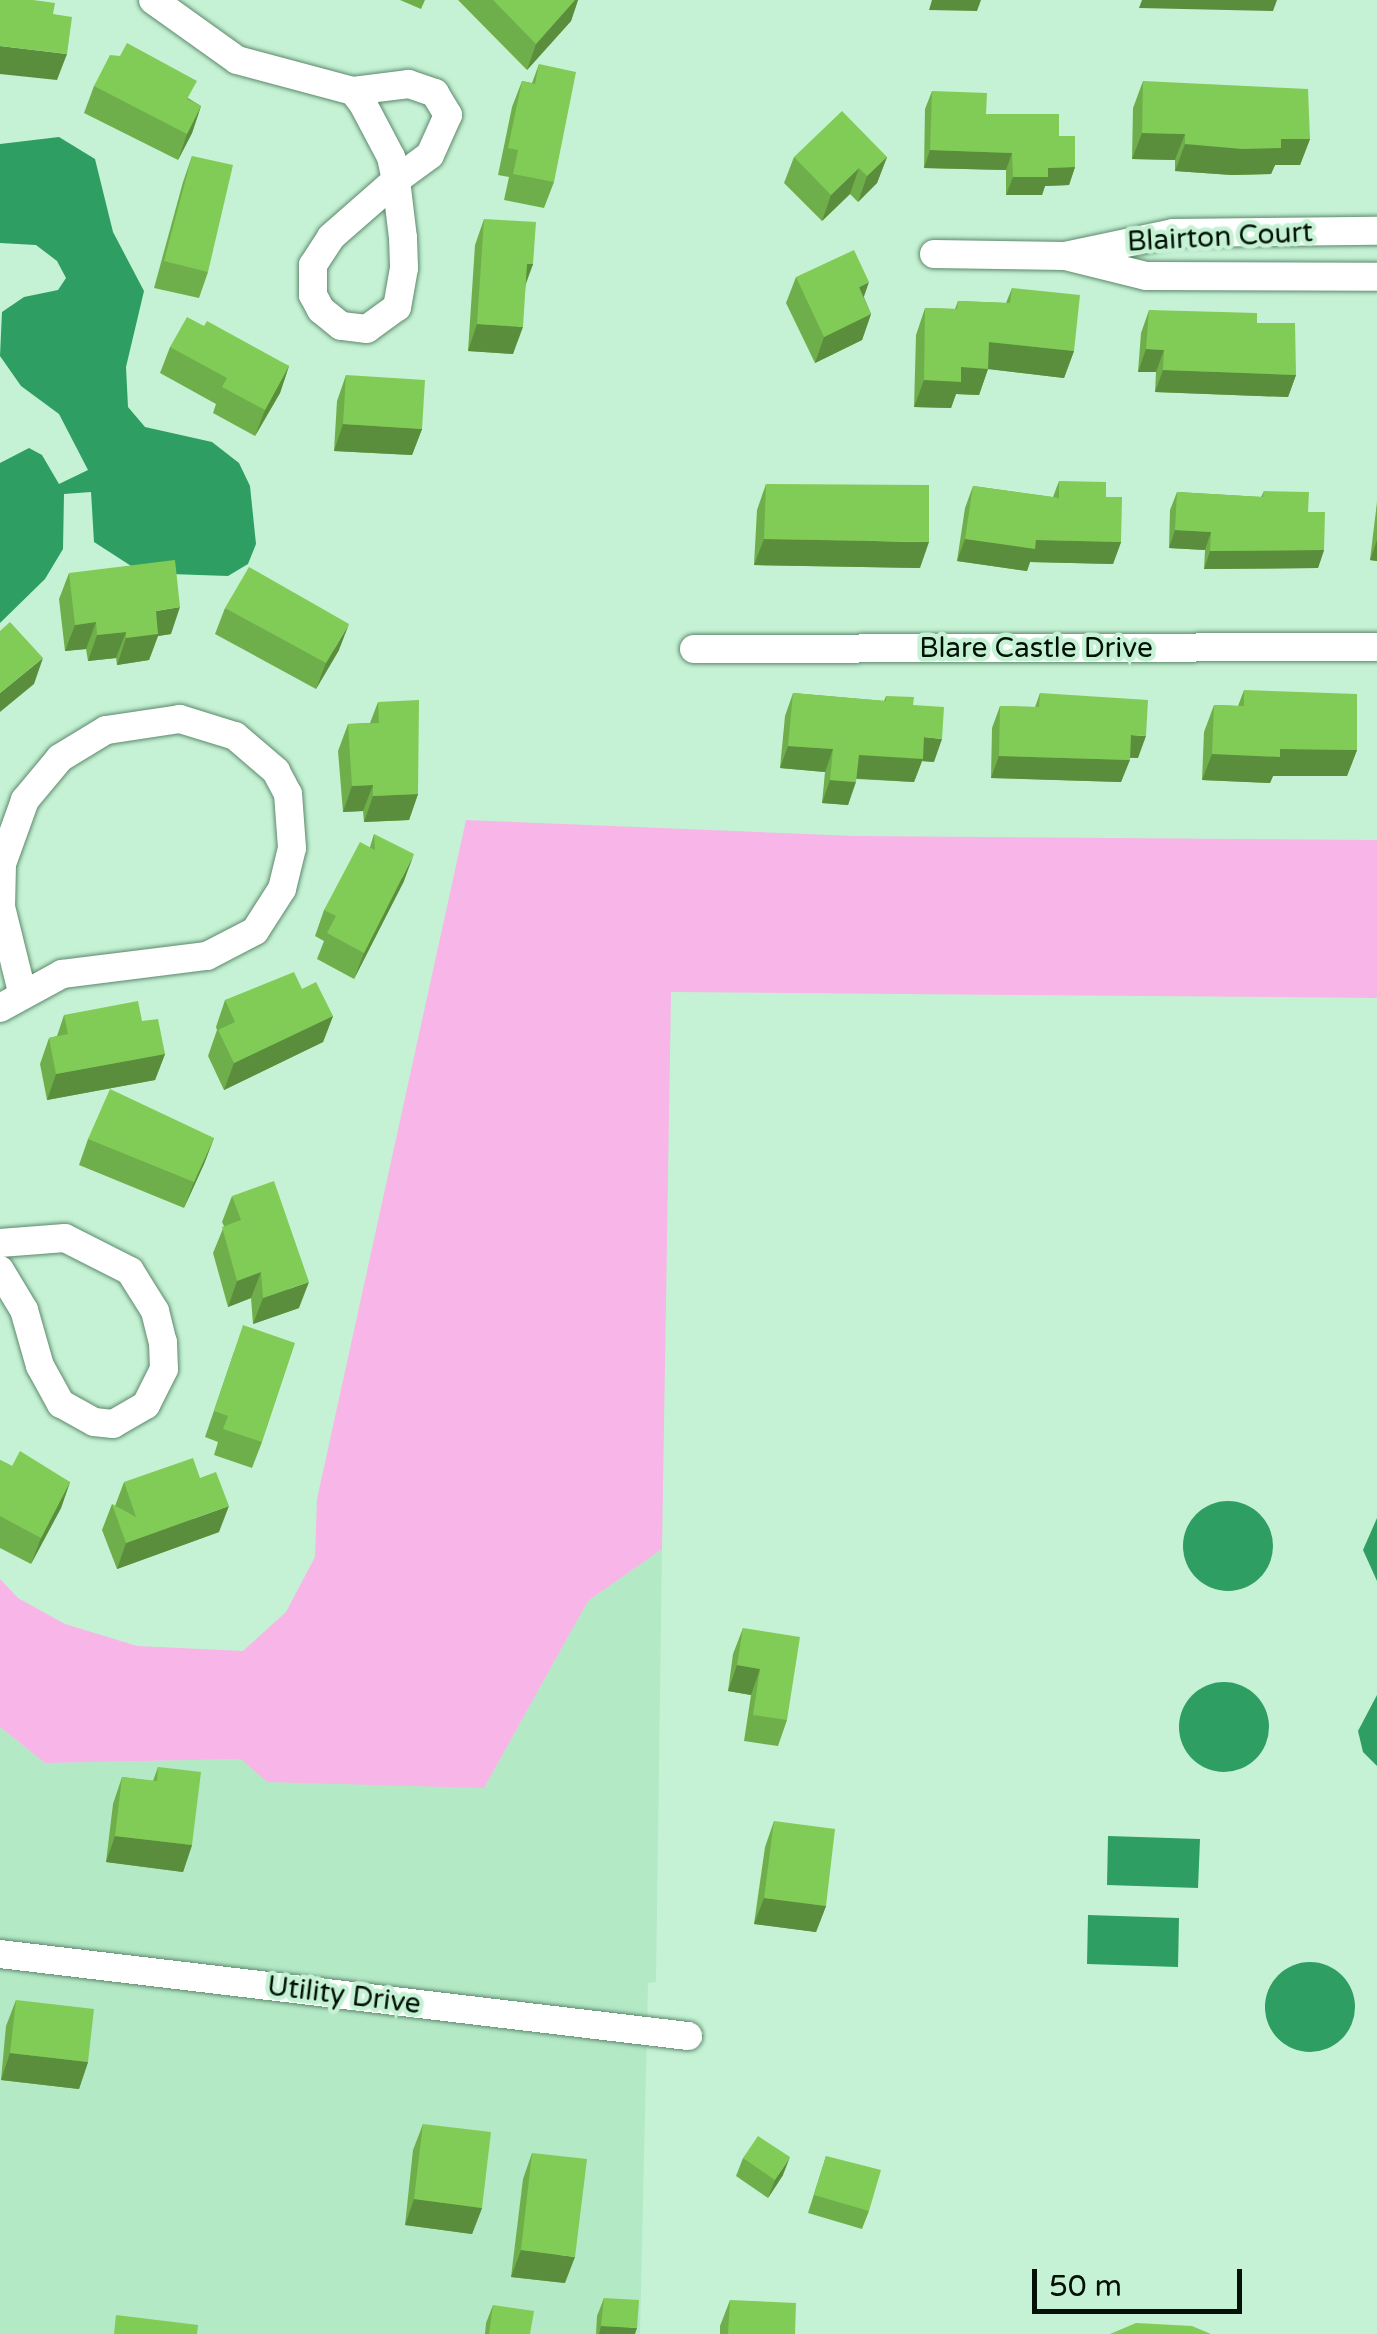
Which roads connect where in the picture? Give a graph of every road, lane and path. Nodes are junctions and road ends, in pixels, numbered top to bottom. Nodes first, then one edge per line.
1 (153, 0) edge
2 (352, 91) junction
3 (396, 180) junction
4 (1377, 231) edge
5 (934, 254) dead end
6 (1065, 256) junction
7 (1377, 277) edge
8 (1377, 648) edge
9 (694, 649) dead end
10 (11, 1000) edge
11 (0, 1243) edge
12 (0, 1270) edge
13 (0, 1954) edge
14 (688, 2036) dead end

1 - 2 street
2 - 3 street
2 - 3 street
3 - 3 street
4 - 6 street, Blairton Court
5 - 6 street, Blairton Court
6 - 7 street, Blairton Court
8 - 9 street, Blare Castle Drive
10 - 10 street
11 - 12 street
13 - 14 street, Utility Drive

